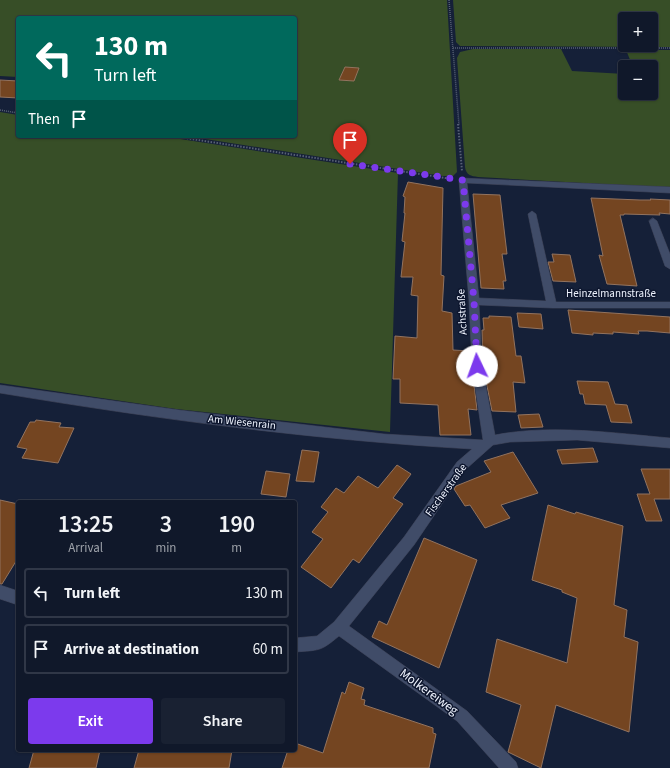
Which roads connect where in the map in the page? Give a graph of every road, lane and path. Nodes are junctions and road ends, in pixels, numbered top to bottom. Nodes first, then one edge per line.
1 (449, 0) edge
2 (453, 48) junction
3 (670, 48) edge
4 (0, 110) edge
5 (16, 113) edge
6 (185, 138) edge
7 (463, 180) junction
8 (670, 190) edge
9 (532, 214) dead end
10 (653, 221) dead end
11 (670, 266) edge
12 (474, 301) junction
13 (552, 305) junction
14 (670, 305) edge
15 (0, 389) edge
16 (487, 443) junction
17 (670, 443) edge
18 (0, 592) edge
19 (16, 597) edge
20 (339, 627) junction
21 (297, 645) edge
22 (510, 768) edge

1 - 2 path
2 - 3 path
2 - 7 path
4 - 5 path
6 - 7 path
7 - 8 street
7 - 12 street, Achstraße
9 - 13 street, Heinzelmannstraße
10 - 11 street
12 - 13 street, Heinzelmannstraße
12 - 16 street, Achstraße
13 - 14 street, Heinzelmannstraße
15 - 16 street, Am Wiesenrain
16 - 17 street, Fischerstraße
16 - 20 street, Fischerstraße
18 - 19 street
20 - 21 street, Fischerstraße
20 - 22 street, Molkereiweg

